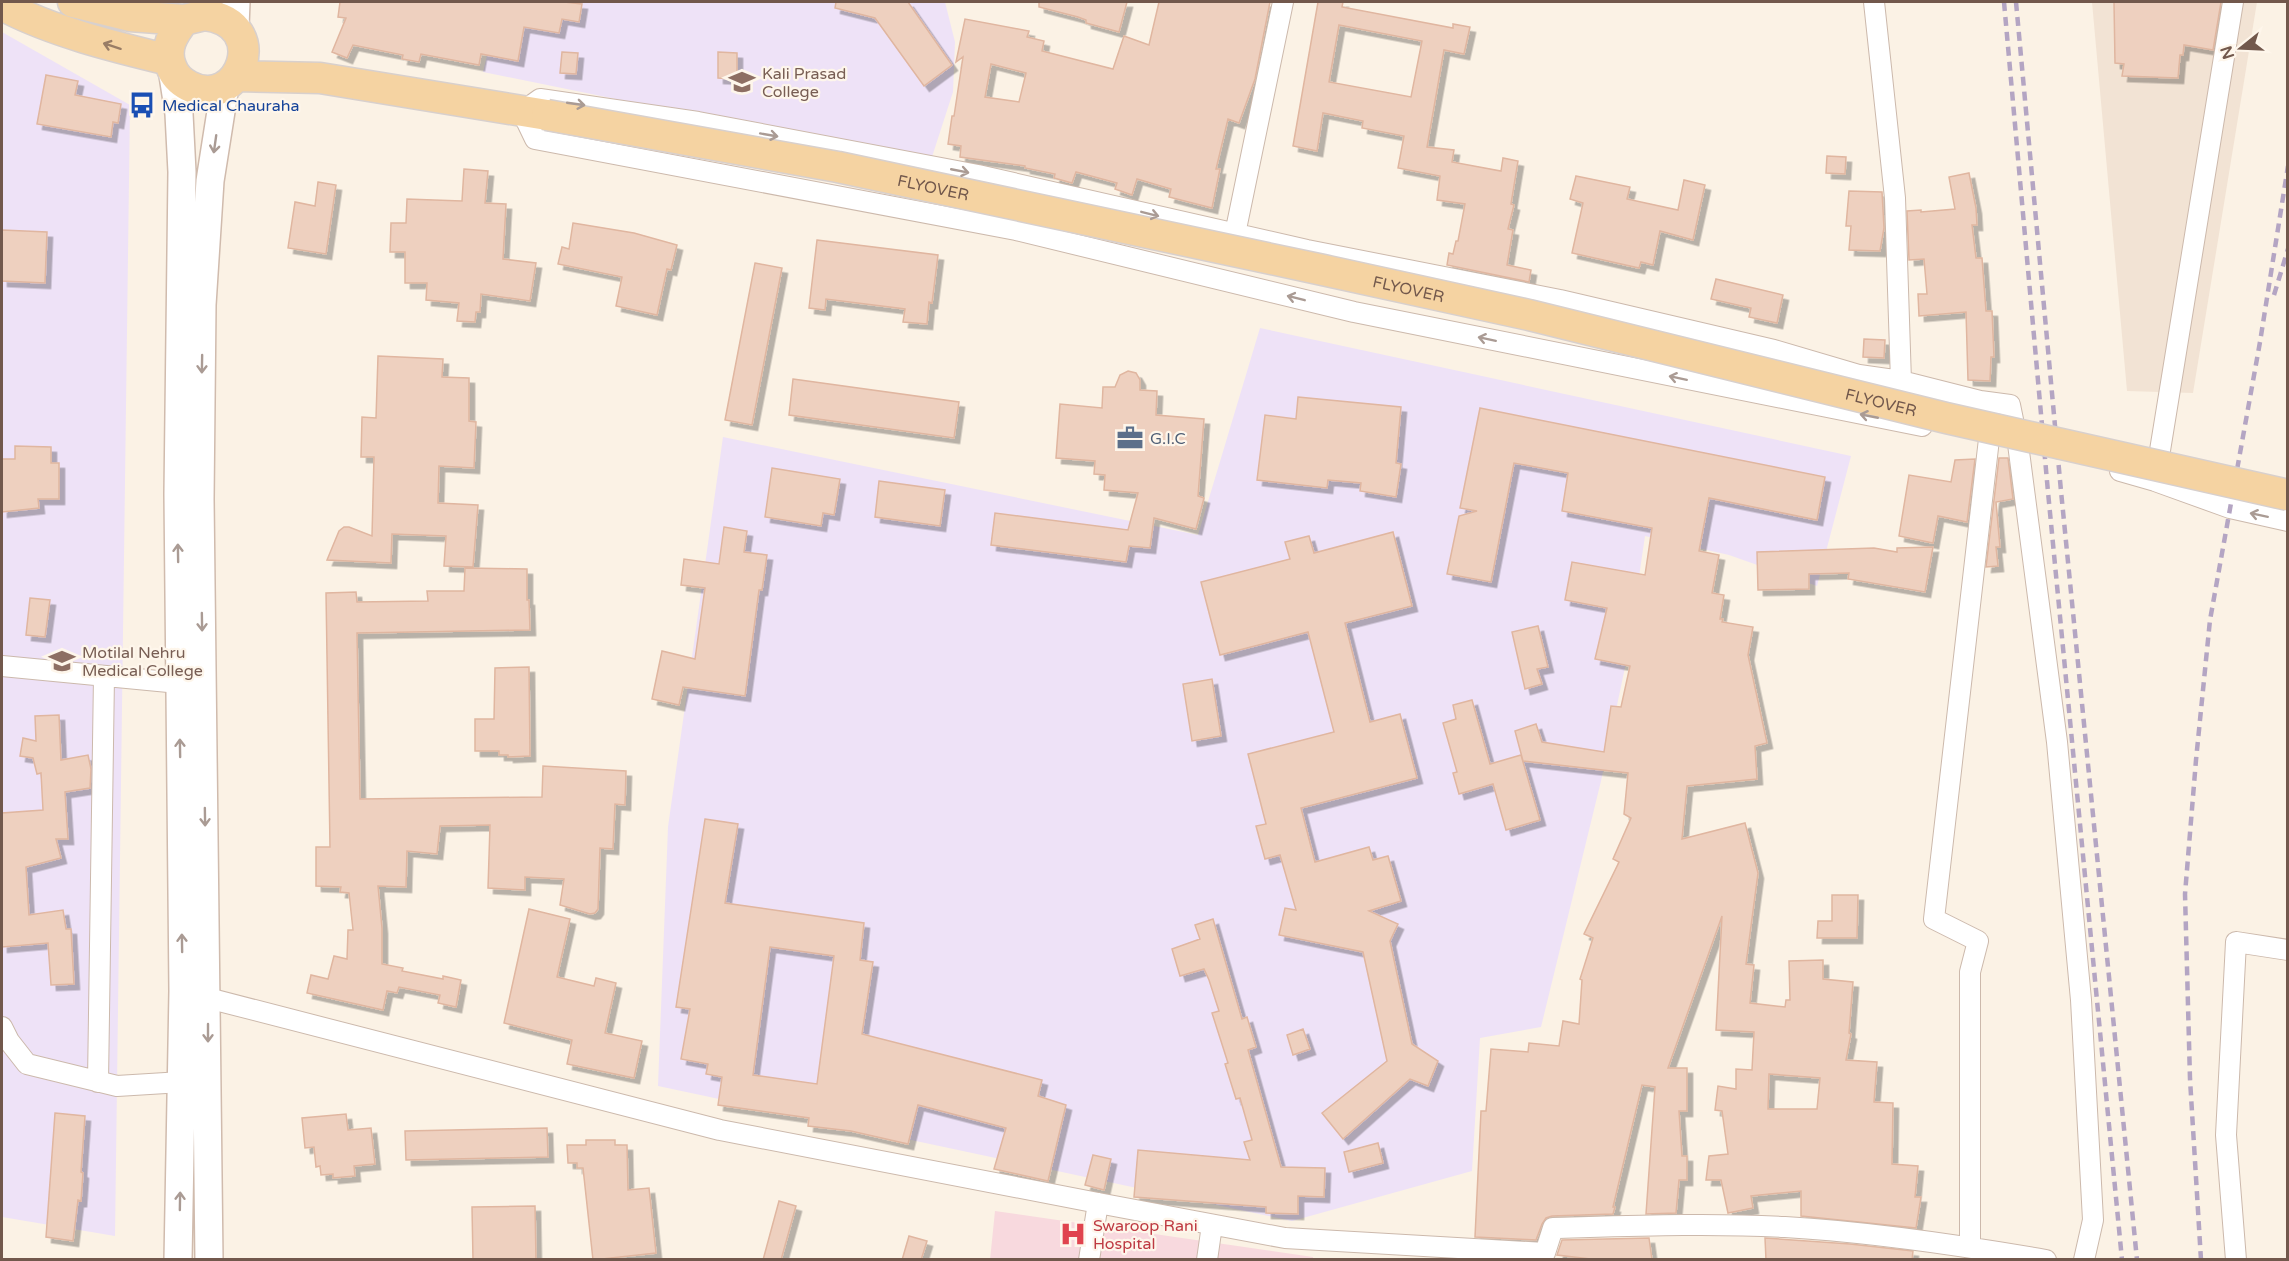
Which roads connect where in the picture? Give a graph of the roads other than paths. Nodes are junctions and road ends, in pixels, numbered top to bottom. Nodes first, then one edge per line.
1 (73, 2) edge
2 (1283, 2) edge
3 (1874, 2) edge
4 (2233, 2) edge
5 (2, 5) edge
6 (187, 11) edge
7 (238, 25) edge
8 (171, 65) junction
9 (320, 78) junction
10 (231, 81) junction
11 (534, 113) junction
12 (1235, 234) junction
13 (1901, 381) junction
14 (1989, 439) junction
15 (2018, 444) junction
16 (2155, 481) junction
17 (2288, 495) edge
18 (2288, 521) edge
19 (2, 666) edge
20 (104, 676) junction
21 (180, 683) junction
22 (2288, 950) edge
23 (195, 995) junction
24 (2, 1027) edge
25 (98, 1082) junction
26 (182, 1082) junction
27 (1098, 1203) junction
28 (1212, 1225) junction
29 (1970, 1247) junction
30 (178, 1260) edge
31 (210, 1260) edge
32 (1089, 1260) edge
33 (1207, 1260) edge
34 (2046, 1260) edge
35 (2084, 1260) edge
36 (2236, 1260) edge

1 - 6 main road
2 - 12 street
3 - 13 street
4 - 16 street
8 -> 5 main road
6 - 7 main road
6 - 8 main road
7 - 9 main road
7 - 10 main road
8 - 10 main road
21 -> 8 main road
9 - 10 main road
9 - 11 main road, FLYOVER
10 -> 23 main road
11 -> 12 street
14 -> 11 street
11 - 17 main road, FLYOVER, bridge
12 - 13 street
13 - 15 street
14 - 15 street
14 - 29 street
15 - 16 street
15 - 35 street
18 -> 16 street
19 - 20 street
20 - 21 street
20 - 25 street
23 -> 21 main road
22 - 36 street
23 - 26 main road
23 - 27 street
23 -> 31 main road
24 - 25 street
25 - 26 street
30 -> 26 main road
27 - 28 street
27 - 32 street
28 - 29 street
28 - 33 street
29 - 34 street

